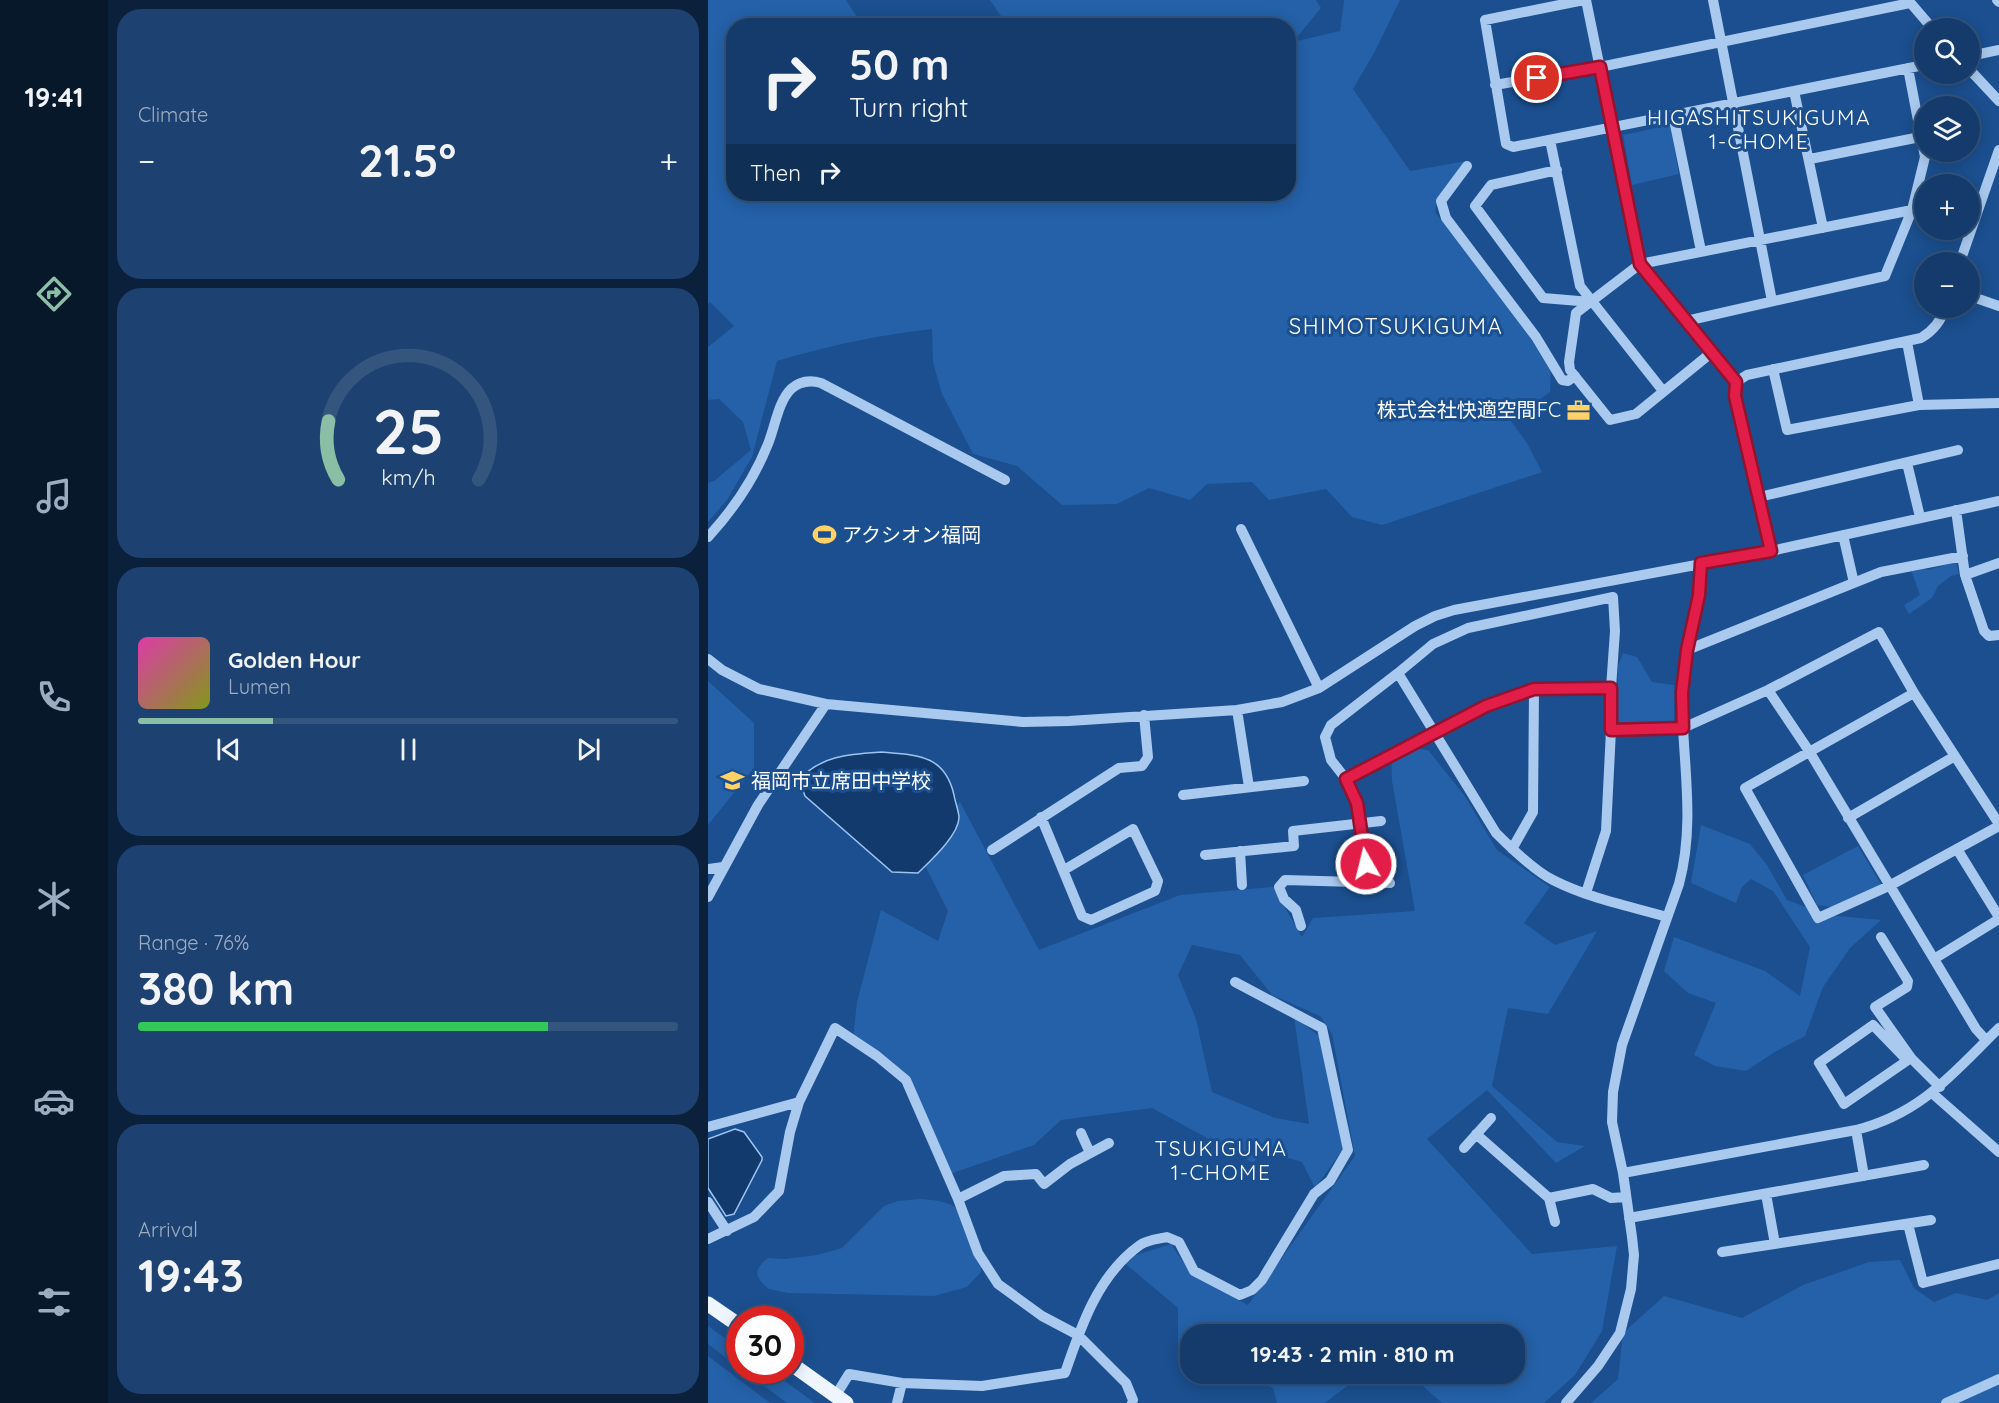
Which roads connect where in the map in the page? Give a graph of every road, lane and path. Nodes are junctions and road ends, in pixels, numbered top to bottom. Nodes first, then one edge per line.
1 (1585, 0) edge
2 (1713, 0) edge
3 (1909, 1) edge
4 (1923, 18) edge
5 (1721, 42) junction
6 (1999, 50) edge
7 (1980, 54) edge
8 (1914, 66) edge
9 (1600, 67) junction
10 (1908, 68) junction
11 (1980, 81) edge
12 (1495, 85) junction
13 (1794, 91) junction
14 (1999, 101) edge
15 (1914, 102) edge
16 (1733, 103) junction
17 (1673, 115) junction
18 (1612, 127) junction
19 (1914, 138) edge
20 (1550, 140) junction
21 (1999, 150) edge
22 (1810, 159) junction
23 (1924, 162) edge
24 (1467, 166) dead end
25 (1557, 170) junction
26 (1980, 198) edge
27 (1912, 210) junction
28 (1823, 228) junction
29 (1760, 239) junction
30 (1701, 251) junction
31 (1640, 264) junction
32 (1980, 299) edge
33 (1772, 301) junction
34 (1592, 302) junction
35 (1999, 306) edge
36 (1941, 318) edge
37 (1686, 321) junction
38 (1907, 342) junction
39 (1711, 352) junction
40 (1773, 369) junction
41 (1575, 376) junction
42 (1736, 382) junction
43 (1664, 391) junction
44 (1999, 403) edge
45 (1919, 405) junction
46 (1958, 450) dead end
47 (1907, 463) junction
48 (1005, 480) dead end
49 (1759, 497) junction
50 (1999, 501) edge
51 (1956, 510) junction
52 (1920, 517) junction
53 (1241, 529) dead end
54 (1843, 535) junction
55 (708, 537) edge
56 (1771, 551) junction
57 (1963, 556) junction
58 (1701, 563) junction
59 (1999, 563) edge
60 (1965, 574) junction
61 (1854, 583) junction
62 (1999, 635) edge
63 (1687, 650) junction
64 (708, 659) edge
65 (1398, 673) junction
66 (1319, 688) junction
67 (1611, 688) junction
68 (1534, 689) junction
69 (1768, 690) junction
70 (1914, 693) junction
71 (826, 704) junction
72 (1238, 710) junction
73 (1144, 715) junction
74 (1683, 728) junction
75 (1611, 730) junction
76 (1436, 734) junction
77 (1809, 751) junction
78 (1955, 756) junction
79 (1346, 779) junction
80 (1304, 781) dead end
81 (1249, 787) junction
82 (1183, 795) dead end
83 (1041, 818) junction
84 (1848, 818) junction
85 (1381, 821) dead end
86 (1360, 825) junction
87 (1999, 825) edge
88 (1512, 849) junction
89 (1957, 849) junction
90 (992, 850) dead end
91 (1240, 851) junction
92 (1204, 855) dead end
93 (723, 867) junction
94 (708, 868) edge
95 (1064, 870) junction
96 (1369, 883) junction
97 (1390, 883) dead end
98 (1242, 885) dead end
99 (1889, 886) junction
100 (1586, 893) junction
101 (708, 897) edge
102 (1668, 917) junction
103 (1999, 918) edge
104 (1301, 926) dead end
105 (1881, 937) dead end
106 (1934, 959) junction
107 (1235, 982) dead end
108 (1999, 1028) edge
109 (1986, 1040) junction
110 (1911, 1058) junction
111 (1936, 1090) junction
112 (799, 1102) junction
113 (1491, 1118) dead end
114 (708, 1127) edge
115 (1856, 1130) junction
116 (1081, 1133) dead end
117 (1476, 1134) junction
118 (1109, 1143) dead end
119 (1464, 1148) dead end
120 (1999, 1152) edge
121 (1090, 1153) junction
122 (1924, 1165) dead end
123 (1623, 1173) junction
124 (1864, 1176) junction
125 (1766, 1194) junction
126 (1626, 1197) junction
127 (1549, 1198) junction
128 (958, 1199) junction
129 (708, 1202) edge
130 (1629, 1218) junction
131 (1931, 1220) dead end
132 (1555, 1222) dead end
133 (1908, 1224) junction
134 (727, 1231) junction
135 (708, 1239) edge
136 (1775, 1244) junction
137 (1722, 1252) dead end
138 (1998, 1264) edge
139 (708, 1304) edge
140 (726, 1316) edge
141 (1078, 1335) junction
142 (804, 1373) edge
143 (1999, 1379) edge
144 (902, 1383) junction
145 (841, 1399) edge
146 (897, 1403) edge
147 (1132, 1403) edge
148 (1566, 1403) edge
149 (1946, 1403) edge

1 - 9 street
1 - 12 street
2 - 5 street
3 - 4 street
3 - 5 street
5 - 9 street
5 - 16 street
6 - 7 street
8 - 10 street
9 - 12 street
9 - 18 street
10 - 13 street
10 - 15 street
11 - 14 street
12 - 20 street
13 - 16 street
13 - 22 street
16 - 17 street
16 - 29 street
17 - 18 street
17 - 30 street
18 - 20 street
18 - 31 street
19 - 22 street
20 - 25 street
21 - 26 street
22 - 28 street
23 - 27 street
24 - 41 street
25 - 34 street
25 - 34 street
27 - 28 street
27 - 33 street
28 - 29 street
29 - 30 street
29 - 33 street
30 - 31 street
31 - 34 street
31 - 37 street
32 - 35 street
33 - 37 street
34 - 41 street
34 - 43 street
36 - 38 street
37 - 39 street
38 - 40 street
38 - 45 street
39 - 42 street
39 - 43 street
40 - 42 street
40 - 45 street
41 - 43 street
42 - 49 street
44 - 45 street
46 - 47 street
47 - 49 street
47 - 52 street
48 - 55 street
49 - 56 street
50 - 51 street
51 - 52 street
51 - 57 street
52 - 54 street
53 - 66 street
54 - 56 street
54 - 61 street
56 - 58 street
57 - 60 street
57 - 61 street
58 - 63 street
58 - 66 street
59 - 60 street
60 - 62 street
61 - 63 street
63 - 74 street
64 - 71 street
65 - 67 street
65 - 76 street
65 - 79 street
66 - 72 street
67 - 68 street
67 - 75 street
68 - 76 street
68 - 88 street
69 - 70 street
69 - 74 street
69 - 77 street
70 - 77 street
70 - 78 street
71 - 73 street
71 - 93 street
72 - 73 street
72 - 81 street
73 - 83 street
74 - 75 street
74 - 102 street
75 - 100 street
76 - 79 street
76 - 88 street
77 - 84 street
77 - 99 street
78 - 84 street
78 - 87 street
79 - 86 street
80 - 81 street
81 - 82 street
83 - 90 street
83 - 95 street
84 - 99 street
85 - 86 street
86 - 91 street
86 - 96 street
87 - 89 street
88 - 100 street
89 - 99 street
89 - 103 street
91 - 92 street
91 - 98 street
93 - 94 street
93 - 101 street
95 - 95 street
96 - 97 street
96 - 104 street
99 - 106 street
100 - 102 street
102 - 123 street
103 - 106 street
105 - 110 street
106 - 109 street
107 - 141 street
108 - 109 street
109 - 111 street
110 - 110 street
110 - 111 street
111 - 115 street
111 - 120 street
112 - 114 street
112 - 128 street
112 - 134 street
113 - 117 street
115 - 123 street
115 - 124 street
116 - 121 street
117 - 119 street
117 - 127 street
118 - 121 street
121 - 128 street
122 - 124 street
123 - 126 street
124 - 125 street
125 - 130 street
125 - 136 street
126 - 127 street
126 - 130 street
127 - 132 street
128 - 141 street
129 - 134 street
130 - 148 street
131 - 133 street
133 - 136 street
133 - 138 street
134 - 135 street
136 - 137 street
139 - 140 main road
141 - 144 street
141 - 147 street
142 - 145 main road
143 - 149 street
144 - 145 street
144 - 146 street

